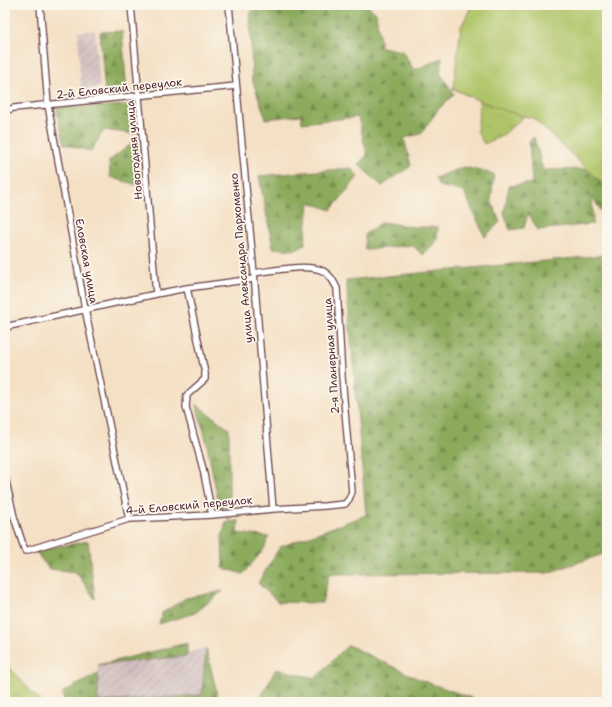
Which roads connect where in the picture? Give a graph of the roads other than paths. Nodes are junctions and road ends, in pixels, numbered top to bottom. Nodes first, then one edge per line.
1 (40, 5) edge
2 (131, 5) edge
3 (229, 5) edge
4 (236, 86) junction
5 (139, 96) junction
6 (48, 105) junction
7 (5, 111) edge
8 (253, 276) junction
9 (187, 288) junction
10 (156, 294) junction
11 (85, 309) junction
12 (5, 327) edge
13 (5, 477) edge
14 (352, 492) joint
15 (273, 508) junction
16 (212, 515) junction
17 (129, 519) junction

1 - 6 street, Еловская улица
2 - 5 street, Новогодняя улица
3 - 4 street, улица Александра Пархоменко
4 - 5 street, 2-й Еловский переулок
4 - 8 street, улица Александра Пархоменко
5 - 6 street, 2-й Еловский переулок
5 - 10 street, Новогодняя улица
6 - 7 street, 2-й Еловский переулок
6 - 11 street, Еловская улица
8 - 9 street, 2-я Планерная улица
8 - 14 street, 2-я Планерная улица
8 - 15 street, улица Александра Пархоменко
9 - 10 street, 2-я Планерная улица
9 - 16 street
10 - 11 street, 2-я Планерная улица
11 - 12 street, 2-я Планерная улица
11 - 17 street, Еловская улица
13 - 17 street, 4-й Еловский переулок
14 - 15 street, 4-й Еловский переулок
15 - 16 street, 4-й Еловский переулок
16 - 17 street, 4-й Еловский переулок

